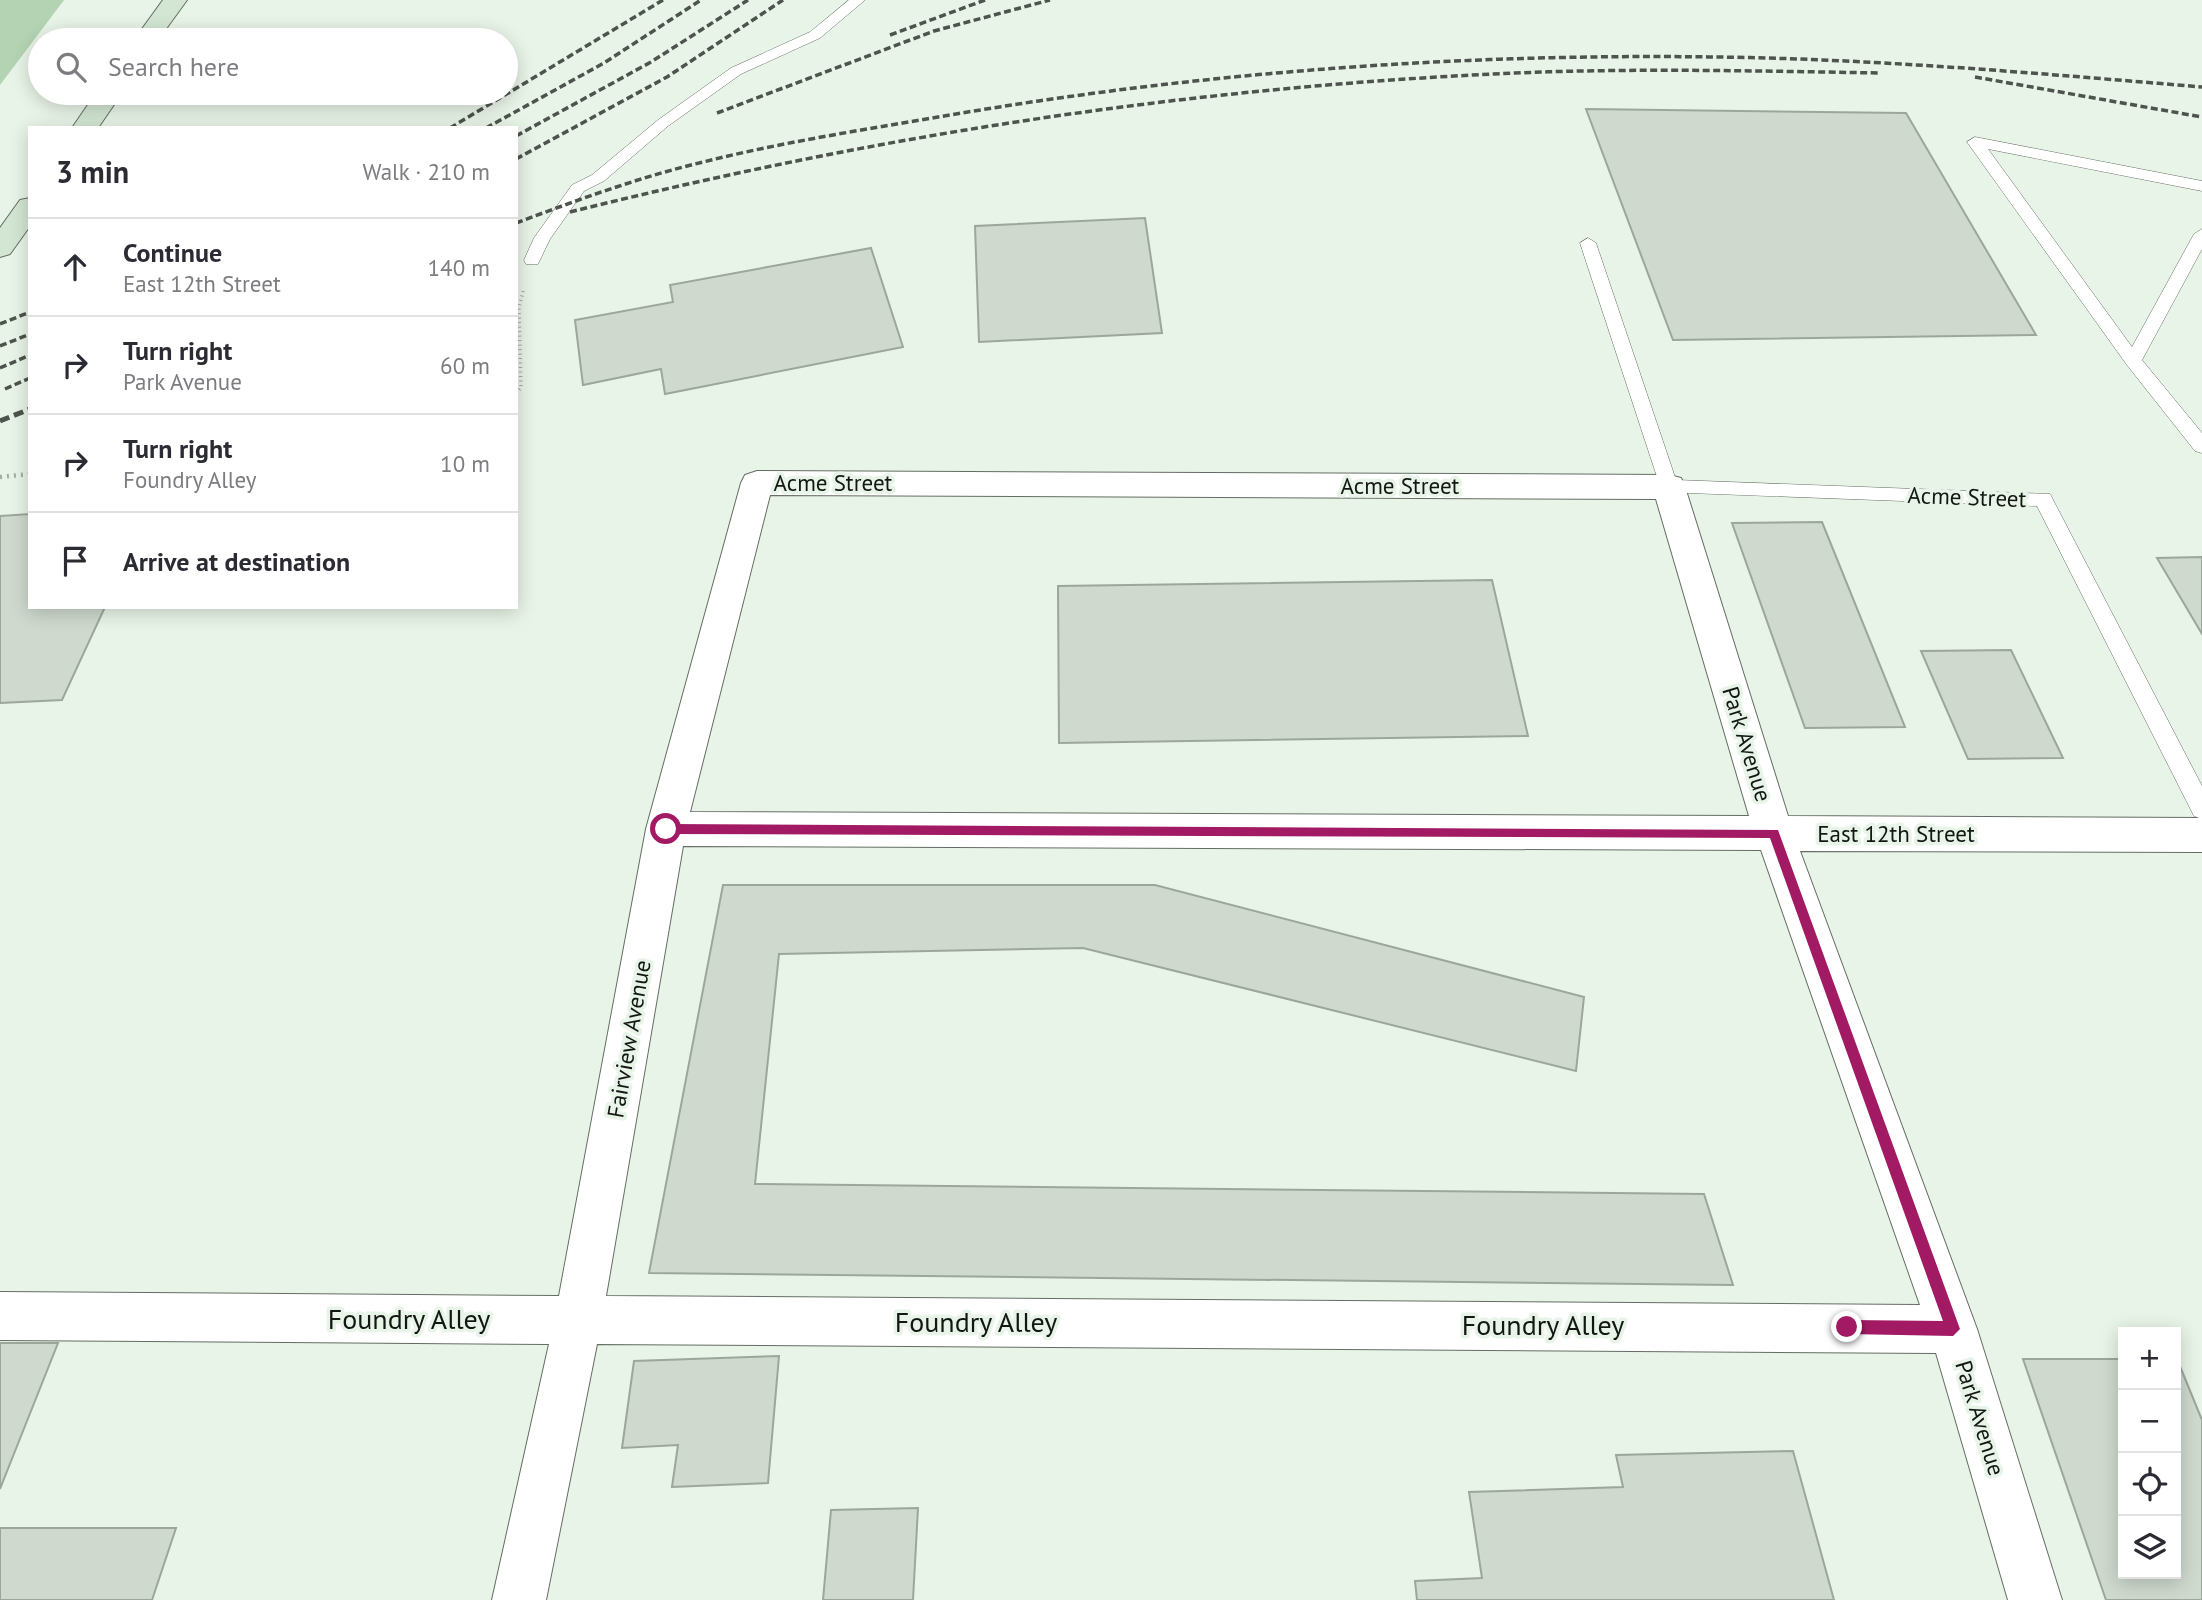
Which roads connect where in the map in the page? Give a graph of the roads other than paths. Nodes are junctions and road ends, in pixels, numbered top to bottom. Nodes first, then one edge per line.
1 (174, 0) edge
2 (858, 0) edge
3 (154, 28) edge
4 (101, 105) edge
5 (86, 126) edge
6 (2202, 186) edge
7 (28, 208) edge
8 (2202, 234) edge
9 (1588, 243) dead end
10 (0, 248) edge
11 (532, 260) road end
12 (2133, 361) junction
13 (2202, 446) edge
14 (757, 483) joint
15 (1669, 487) junction
16 (2202, 808) edge
17 (666, 829) junction
18 (1774, 833) junction
19 (2202, 835) edge
20 (0, 1316) edge
21 (578, 1320) junction
22 (1953, 1329) junction
23 (519, 1600) edge
24 (2035, 1600) edge

1 - 3 main road
2 - 11 lane
4 - 5 main road
6 - 12 lane
7 - 10 main road
8 - 12 lane
9 - 15 lane, Park Avenue
12 - 13 lane
14 - 15 street, Acme Street
14 - 17 street, Fairview Avenue
15 - 16 lane, Acme Street
15 - 18 street, Park Avenue
17 - 18 street, East 12th Street
17 - 21 street, Fairview Avenue
18 - 19 street, East 12th Street
18 - 22 street, Park Avenue
20 - 21 street, Foundry Alley
21 - 22 street, Foundry Alley
21 - 23 street, Fairview Avenue
22 - 24 street, Park Avenue

